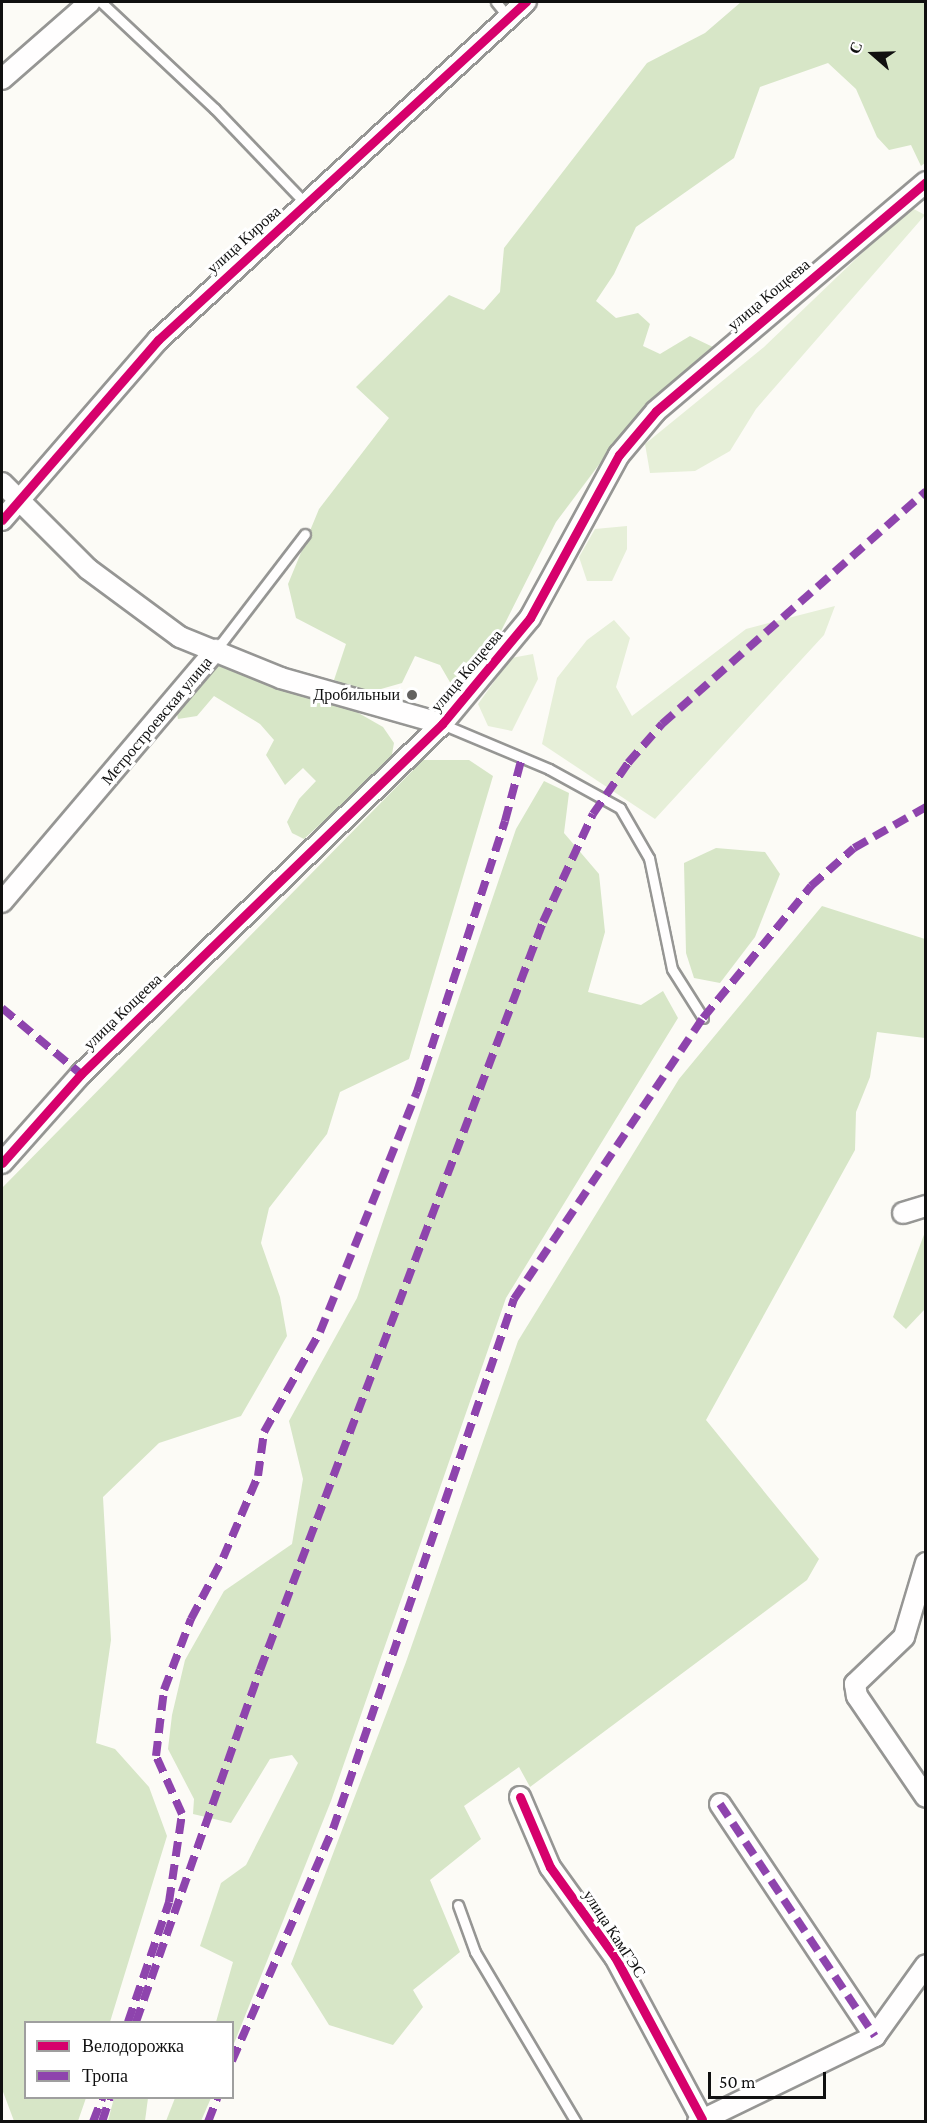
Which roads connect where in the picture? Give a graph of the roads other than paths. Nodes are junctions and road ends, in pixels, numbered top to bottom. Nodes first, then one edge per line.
1 (90, 2) edge
2 (101, 2) edge
3 (496, 2) edge
4 (526, 2) edge
5 (509, 18) junction
6 (2, 79) edge
7 (926, 182) edge
8 (306, 204) junction
9 (2, 483) edge
10 (19, 501) junction
11 (2, 520) edge
12 (305, 534) dead end
13 (216, 650) junction
14 (442, 724) junction
15 (2, 902) edge
16 (703, 1017) dead end
17 (2, 1163) edge
18 (926, 1206) edge
19 (903, 1213) dead end
20 (926, 1563) edge
21 (520, 1797) dead end
22 (926, 1797) edge
23 (720, 1804) dead end
24 (459, 1905) dead end
25 (926, 1965) edge
26 (875, 2036) junction
27 (700, 2120) edge
28 (576, 2121) edge

1 - 6 street
2 - 8 lane
3 - 5 lane
4 - 5 street, улица Кирова
5 - 8 street, улица Кирова
7 - 14 street, улица Кощеева
8 - 10 street, улица Кирова
9 - 10 street
10 - 11 street, улица Кирова
10 - 13 street
12 - 13 lane, Метростроевская улица
13 - 14 street
13 - 15 street, Метростроевская улица
14 - 16 lane
14 - 17 street, улица Кощеева
18 - 19 street
20 - 22 street
21 - 27 street, улица КамГЭС
23 - 26 street
24 - 28 lane
25 - 26 street, улица КамГЭС
26 - 27 street, улица КамГЭС

